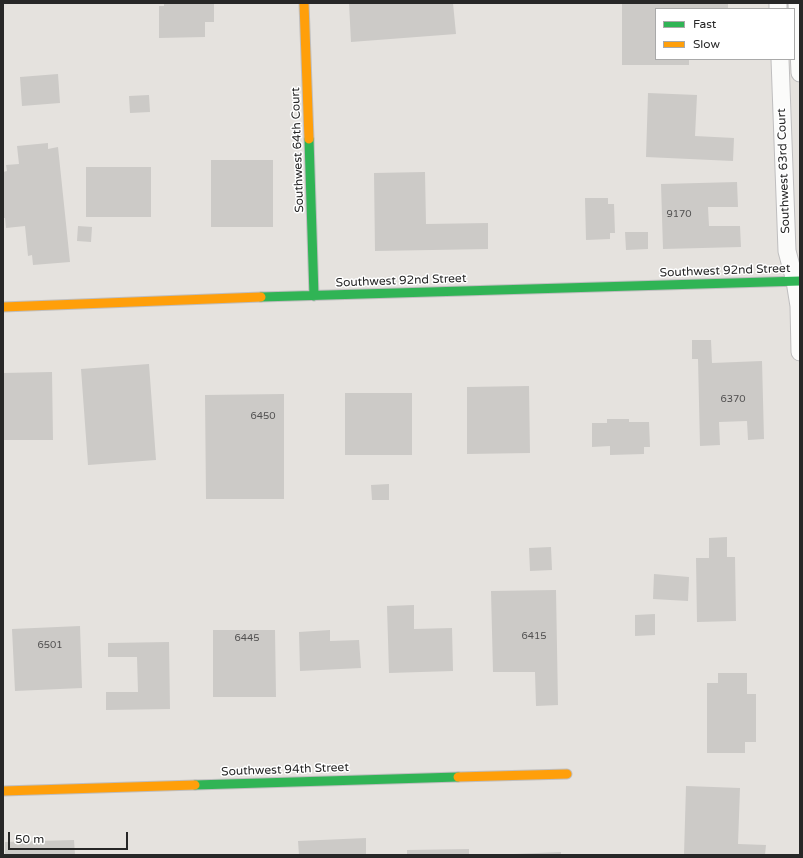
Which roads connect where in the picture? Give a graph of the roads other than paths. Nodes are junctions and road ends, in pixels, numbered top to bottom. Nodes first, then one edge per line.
1 (304, 3) edge
2 (797, 3) edge
3 (780, 60) edge
4 (800, 73) edge
5 (780, 79) junction
6 (800, 79) edge
7 (800, 265) edge
8 (797, 281) edge
9 (314, 296) junction
10 (3, 307) edge
11 (800, 352) edge
12 (567, 774) dead end
13 (3, 791) edge

1 - 9 street, Southwest 64th Court
2 - 4 street
3 - 5 street, Southwest 63rd Court
5 - 6 street
5 - 8 street, Southwest 63rd Court
7 - 8 street, Southwest 63rd Court
8 - 9 street, Southwest 92nd Street
8 - 11 street, Southwest 63rd Court
9 - 10 street, Southwest 92nd Street
12 - 13 street, Southwest 94th Street

